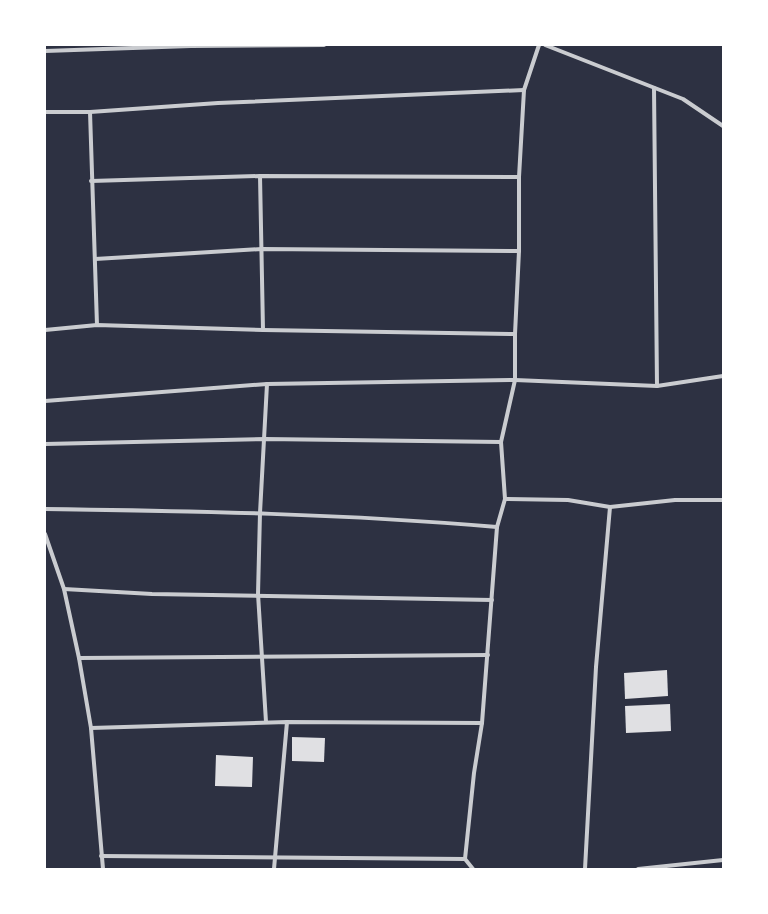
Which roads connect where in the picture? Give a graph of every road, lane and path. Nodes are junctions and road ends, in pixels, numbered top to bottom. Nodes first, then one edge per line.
1 (191, 45) edge
2 (324, 45) edge
3 (539, 45) edge
4 (545, 45) edge
5 (45, 51) edge
6 (654, 88) junction
7 (524, 90) junction
8 (45, 112) edge
9 (90, 112) junction
10 (723, 126) edge
11 (260, 176) junction
12 (519, 177) junction
13 (91, 181) junction
14 (262, 249) junction
15 (519, 251) junction
16 (95, 259) junction
17 (97, 325) junction
18 (45, 330) edge
19 (263, 330) junction
20 (515, 334) junction
21 (723, 376) edge
22 (515, 380) junction
23 (267, 384) junction
24 (657, 386) junction
25 (45, 401) edge
26 (265, 439) junction
27 (501, 442) junction
28 (45, 444) edge
29 (505, 499) junction
30 (723, 500) edge
31 (610, 506) junction
32 (45, 509) edge
33 (260, 512) junction
34 (496, 527) junction
35 (45, 534) edge
36 (64, 589) junction
37 (258, 594) junction
38 (492, 600) junction
39 (488, 655) junction
40 (262, 656) junction
41 (79, 658) junction
42 (266, 722) junction
43 (287, 722) junction
44 (482, 722) junction
45 (91, 728) junction
46 (101, 856) junction
47 (275, 858) junction
48 (464, 859) junction
49 (723, 860) edge
50 (103, 869) edge
51 (274, 869) edge
52 (473, 869) edge
53 (585, 869) edge
54 (638, 869) edge

1 - 2 street
1 - 5 street
3 - 7 street
4 - 6 street
6 - 10 street
6 - 24 street
7 - 9 street
7 - 12 street
8 - 9 street
9 - 13 street
11 - 12 street
11 - 13 street
11 - 14 street
12 - 15 street
13 - 16 street
14 - 15 street
14 - 16 street
14 - 19 street
15 - 20 street
16 - 17 street
17 - 18 street
17 - 19 street
19 - 20 street
20 - 22 street
21 - 24 street
22 - 23 street
22 - 24 street
22 - 27 street
23 - 25 street
23 - 26 street
26 - 27 street
26 - 28 street
26 - 33 street
27 - 29 street
29 - 31 street
29 - 34 street
30 - 31 street
31 - 53 street
32 - 33 street
33 - 34 street
33 - 37 street
34 - 38 street
35 - 36 street
36 - 37 street
36 - 41 street
37 - 38 street
37 - 40 street
38 - 39 street
39 - 40 street
39 - 44 street
40 - 41 street
40 - 42 street
41 - 45 street
42 - 43 street
42 - 45 street
43 - 44 street
43 - 47 street
44 - 48 street
45 - 46 street
46 - 47 street
46 - 50 street
47 - 48 street
47 - 51 street
48 - 52 street
49 - 54 street

